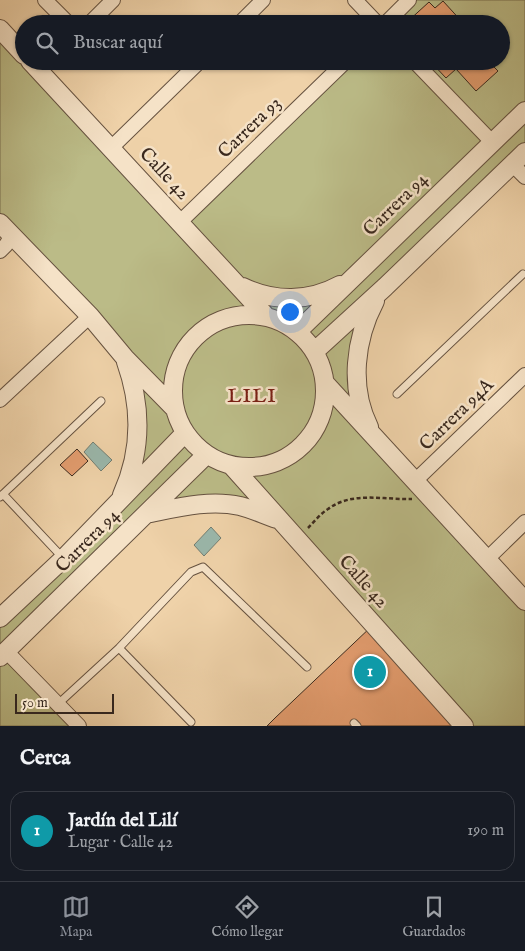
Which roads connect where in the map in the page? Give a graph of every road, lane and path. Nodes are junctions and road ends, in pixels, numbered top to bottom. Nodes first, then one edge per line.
1 (45, 0) edge
2 (114, 0) edge
3 (263, 0) edge
4 (355, 0) edge
5 (409, 0) edge
6 (60, 15) edge
7 (98, 15) edge
8 (248, 15) edge
9 (369, 15) edge
10 (393, 15) edge
11 (0, 29) edge
12 (15, 45) edge
13 (43, 70) edge
14 (191, 70) edge
15 (337, 70) edge
16 (423, 70) edge
17 (525, 111) edge
18 (492, 142) junction
19 (111, 148) junction
20 (519, 158) edge
21 (525, 177) edge
22 (180, 222) junction
23 (6, 229) edge
24 (0, 252) edge
25 (356, 273) junction
26 (523, 274) dead end
27 (240, 286) junction
28 (385, 287) junction
29 (90, 316) junction
30 (266, 316) junction
31 (298, 331) junction
32 (315, 351) junction
33 (125, 358) junction
34 (525, 375) edge
35 (326, 383) junction
36 (397, 394) dead end
37 (0, 400) edge
38 (101, 400) dead end
39 (175, 409) junction
40 (185, 433) junction
41 (378, 440) junction
42 (206, 455) junction
43 (231, 465) junction
44 (416, 490) junction
45 (2, 495) edge
46 (117, 504) junction
47 (146, 514) junction
48 (279, 520) junction
49 (525, 522) edge
50 (308, 528) dead end
51 (64, 558) junction
52 (487, 559) junction
53 (525, 601) edge
54 (0, 618) edge
55 (119, 648) junction
56 (3, 654) edge
57 (307, 667) dead end
58 (58, 704) junction
59 (191, 722) dead end
60 (79, 726) edge
61 (464, 726) edge

1 - 6 street
2 - 7 street
3 - 8 street
4 - 9 street
5 - 10 street
11 - 12 street
13 - 19 street, Calle 42
14 - 19 street
15 - 22 street, Carrera 93
16 - 18 street
17 - 18 street, Carrera 94
18 - 25 street, Carrera 94
19 - 22 street, Calle 42
20 - 21 street
20 - 28 street
22 - 27 street, Calle 42
23 - 24 street
23 - 29 street
25 - 27 street
25 - 31 street, Carrera 94
26 - 36 lane
27 - 30 street, Calle 42
28 - 32 street
28 - 41 street
29 - 33 street
29 - 37 street
30 - 31 street
30 - 39 street
31 - 32 street
32 - 35 street
33 - 39 street
33 - 46 street
34 - 44 street, Carrera 94A
35 - 41 street
35 - 43 street
38 - 45 lane
39 - 40 street
40 - 42 street
40 - 46 street, Carrera 94
41 - 44 street
42 - 43 street
42 - 47 street, Carrera 94
43 - 48 street, Calle 42
44 - 50 path
44 - 52 street
45 - 51 lane
46 - 51 street, Carrera 94
47 - 48 street
47 - 56 street, Carrera 94
48 - 61 street, Calle 42
49 - 52 street
51 - 54 street, Carrera 94
52 - 53 street
55 - 57 lane
55 - 58 lane
55 - 59 lane
56 - 58 street
58 - 60 street

